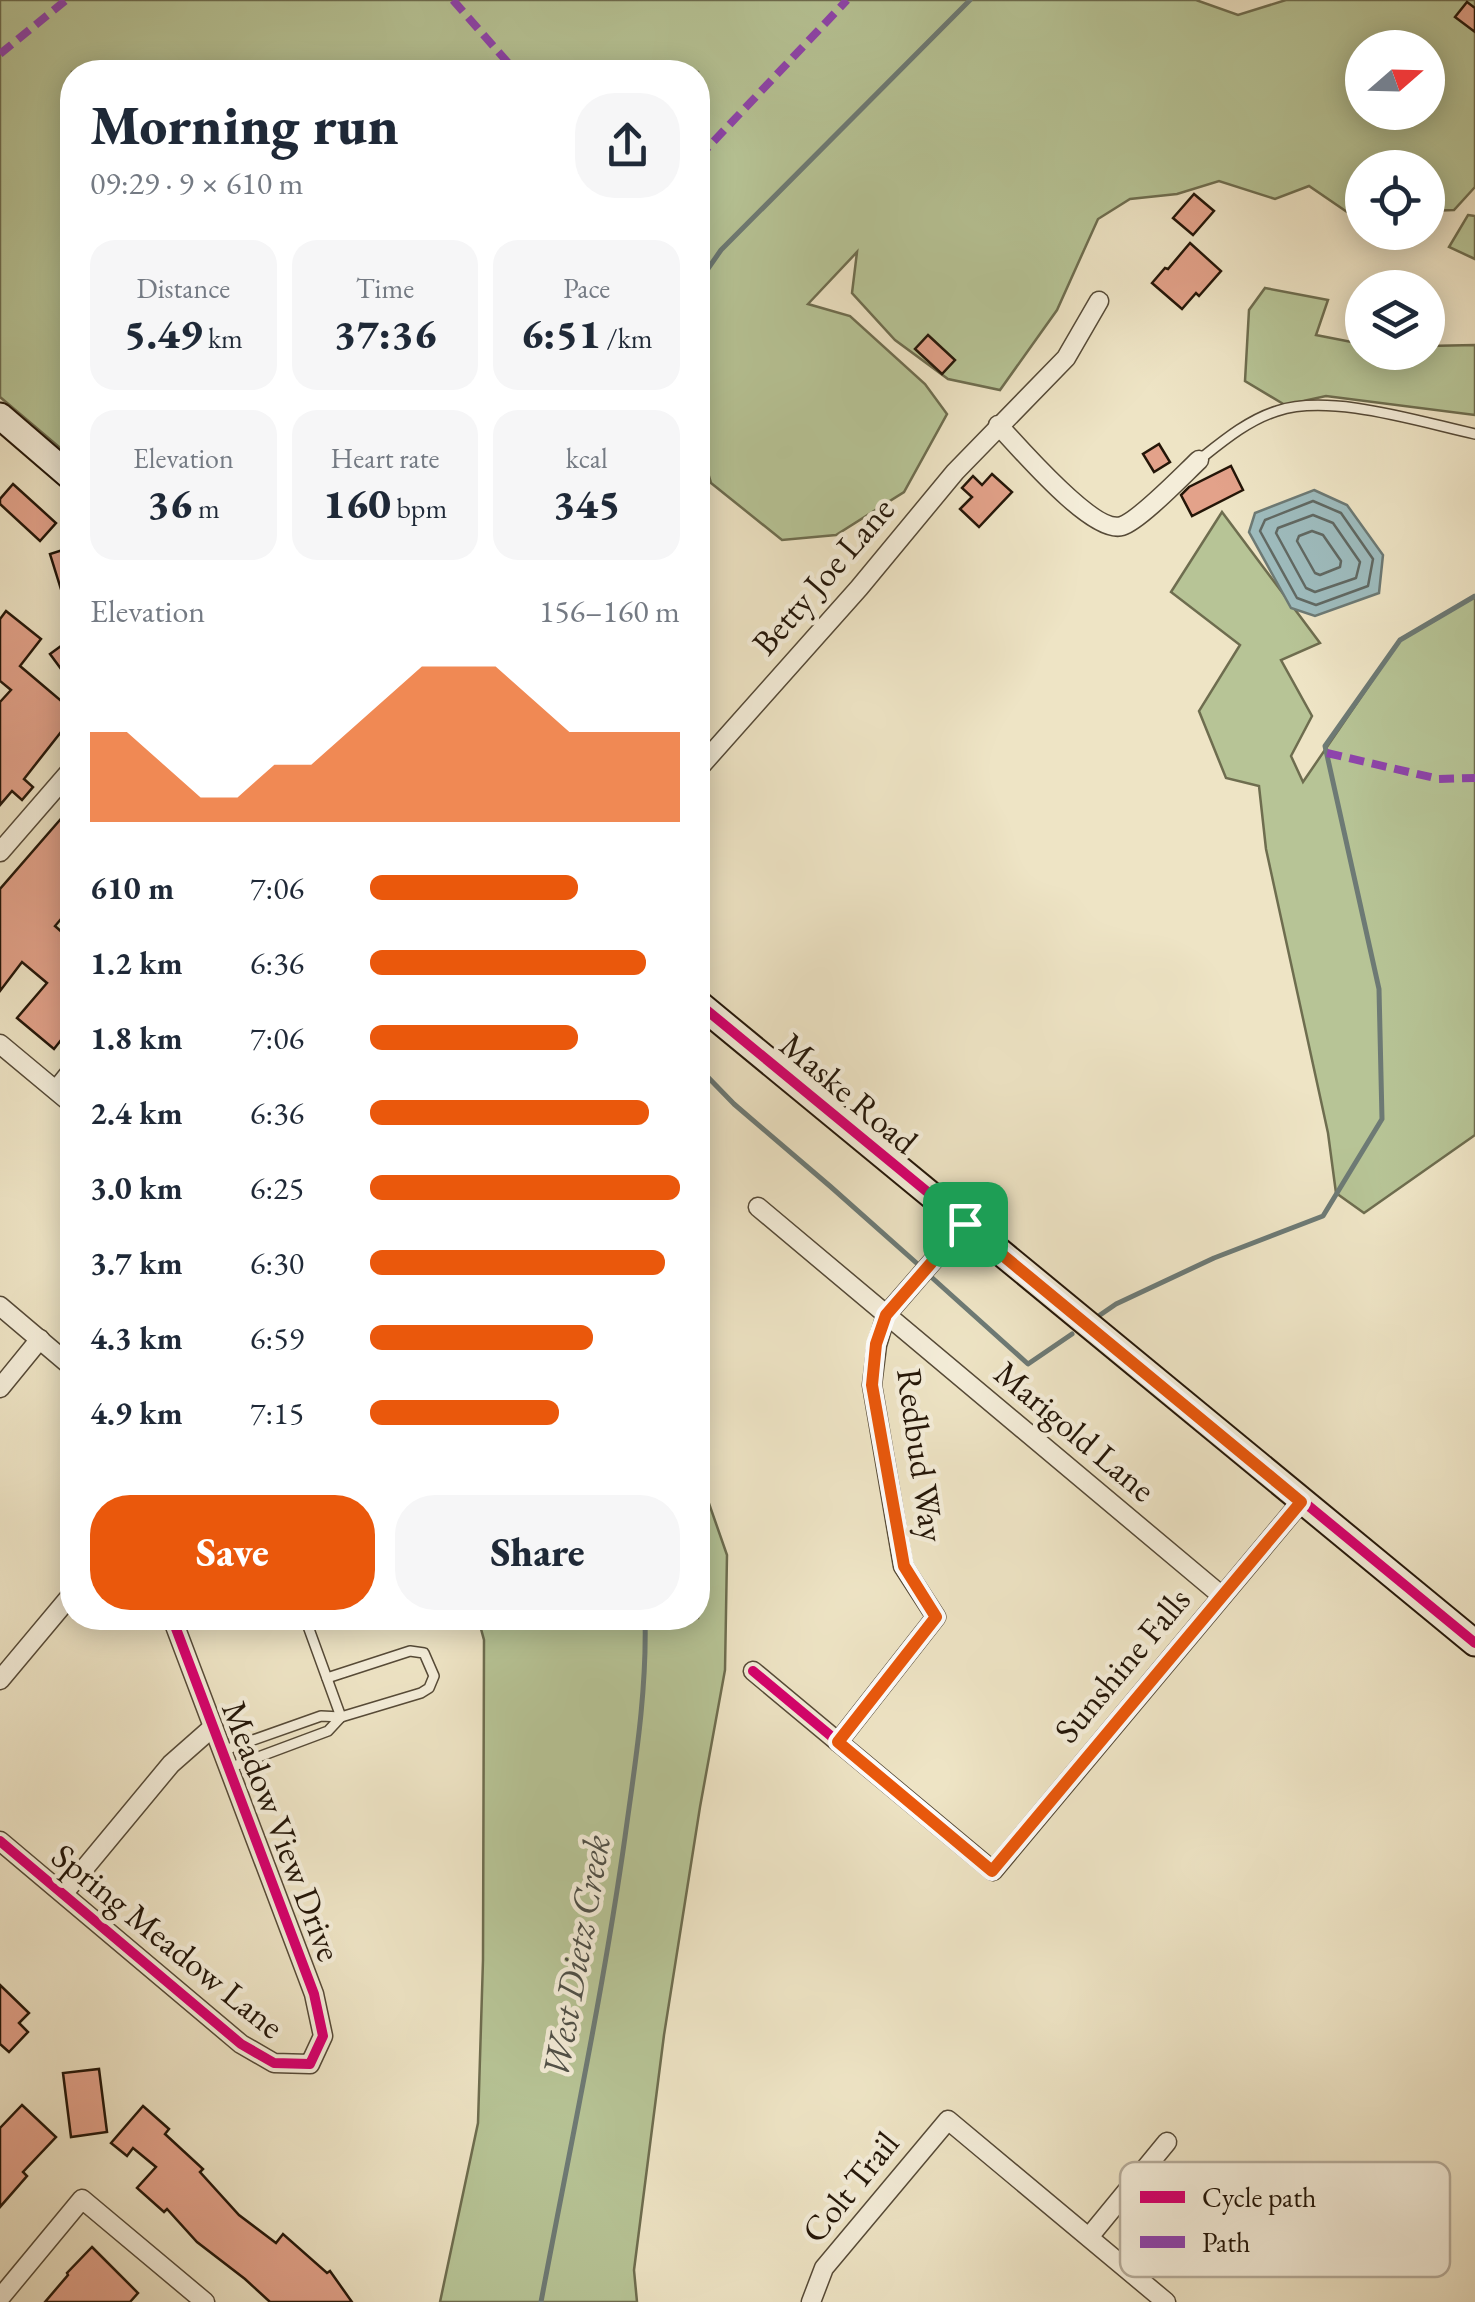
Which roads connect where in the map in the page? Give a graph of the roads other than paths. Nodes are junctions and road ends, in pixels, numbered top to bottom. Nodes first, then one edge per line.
1 (1099, 300) dead end
2 (0, 416) edge
3 (998, 425) junction
4 (1475, 434) edge
5 (1199, 460) joint
6 (60, 468) edge
7 (710, 756) edge
8 (60, 783) edge
9 (0, 852) edge
10 (710, 1014) edge
11 (0, 1044) edge
12 (60, 1085) edge
13 (56, 1090) junction
14 (60, 1094) edge
15 (758, 1207) dead end
16 (965, 1224) junction
17 (0, 1306) edge
18 (886, 1315) junction
19 (40, 1340) junction
20 (60, 1357) edge
21 (0, 1388) edge
22 (1301, 1502) junction
23 (1222, 1596) junction
24 (60, 1608) edge
25 (176, 1630) edge
26 (310, 1630) edge
27 (1475, 1643) edge
28 (753, 1671) dead end
29 (328, 1678) junction
30 (0, 1680) edge
31 (341, 1716) junction
32 (213, 1728) junction
33 (838, 1742) junction
34 (226, 1760) junction
35 (0, 1841) edge
36 (64, 1893) junction
37 (310, 2064) joint
38 (1167, 2142) dead end
39 (1151, 2162) edge
40 (1120, 2200) edge
41 (1089, 2238) junction
42 (1120, 2264) edge
43 (1136, 2277) edge
44 (0, 2298) edge
45 (205, 2302) edge
46 (812, 2302) edge
47 (1166, 2302) edge

1 - 3 street, Betty Joe Lane
2 - 6 street
3 - 5 street
3 - 7 street, Betty Joe Lane
4 - 5 lane
8 - 9 street
10 - 16 street, Maske Road
11 - 13 street
12 - 13 street
13 - 14 street
15 - 18 street, Marigold Lane
16 - 18 street
16 - 22 street, Maske Road
17 - 19 street
18 - 23 street, Marigold Lane
18 - 33 street, Redbud Way
19 - 20 street
19 - 21 street
22 - 23 street, Sunshine Falls
22 - 27 street, Maske Road
23 - 33 street, Sunshine Falls
24 - 30 street
25 - 32 street, Meadow View Drive
26 - 29 lane
28 - 33 street
29 - 31 lane
29 - 31 lane
31 - 34 lane
31 - 34 lane
32 - 34 street, Meadow View Drive
32 - 36 street
34 - 37 street, Meadow View Drive
35 - 36 street, Spring Meadow Lane
36 - 37 street, Spring Meadow Lane
38 - 39 street
40 - 41 street
41 - 42 street
41 - 46 street, Colt Trail
43 - 47 street
44 - 45 street

